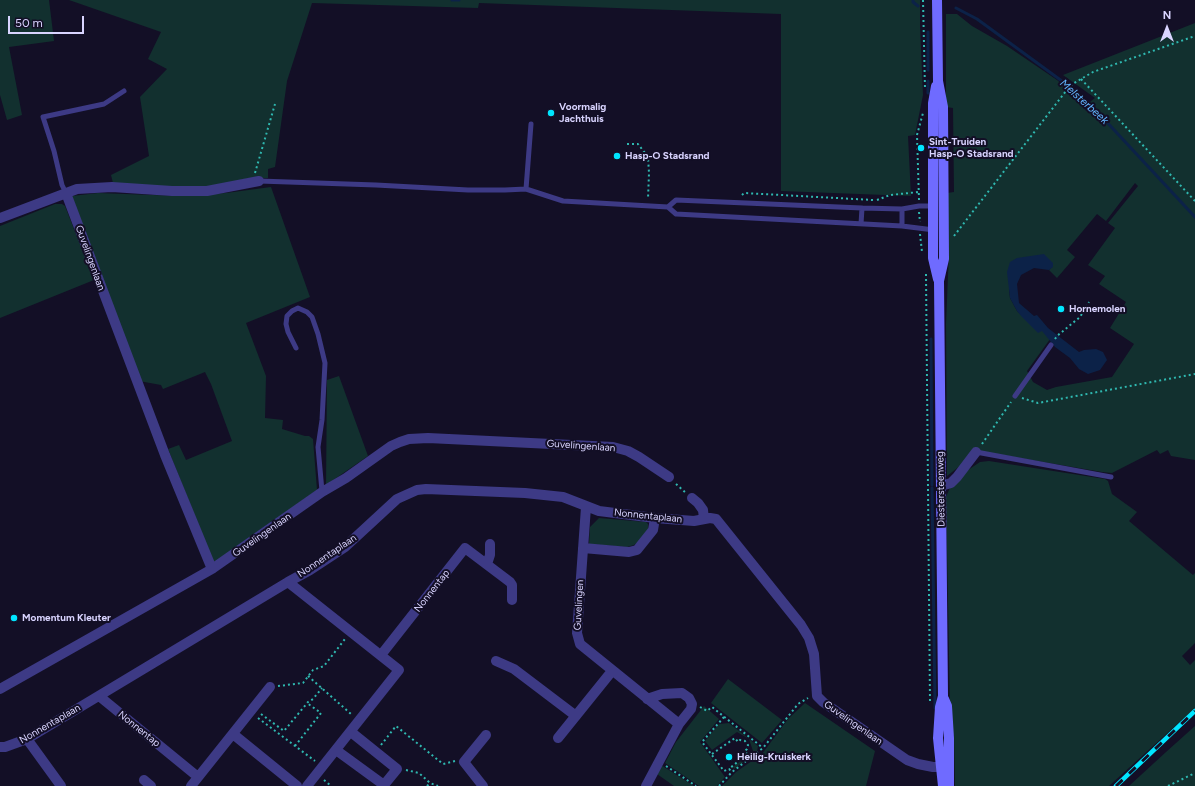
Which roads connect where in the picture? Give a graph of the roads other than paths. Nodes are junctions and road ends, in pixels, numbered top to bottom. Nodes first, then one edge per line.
1 (937, 0) edge
2 (124, 91) dead end
3 (531, 124) dead end
4 (257, 182) joint
5 (526, 189) junction
6 (66, 193) junction
7 (938, 206) junction
8 (668, 207) junction
9 (862, 208) junction
10 (902, 209) junction
11 (0, 218) edge
12 (861, 224) junction
13 (902, 226) junction
14 (938, 230) junction
15 (939, 281) junction
16 (1051, 345) dead end
17 (296, 348) dead end
18 (1016, 396) road end
19 (976, 452) joint
20 (1111, 477) dead end
21 (669, 478) road end
22 (941, 486) junction
23 (322, 492) junction
24 (692, 498) road end
25 (586, 507) junction
26 (655, 518) junction
27 (704, 519) junction
28 (490, 544) dead end
29 (583, 548) junction
30 (487, 564) junction
31 (212, 569) junction
32 (288, 582) junction
33 (512, 600) dead end
34 (382, 656) junction
35 (496, 661) dead end
36 (612, 671) junction
37 (270, 687) road end
38 (0, 689) edge
39 (99, 696) junction
40 (647, 699) junction
41 (576, 716) junction
42 (679, 724) junction
43 (352, 731) junction
44 (233, 734) junction
45 (486, 735) dead end
46 (558, 738) dead end
47 (27, 739) junction
48 (0, 747) edge
49 (336, 750) junction
50 (945, 767) junction
51 (198, 776) junction
52 (61, 786) edge
53 (191, 786) edge
54 (297, 786) edge
55 (308, 786) edge
56 (483, 786) edge
57 (646, 786) edge
58 (943, 786) edge
59 (949, 786) edge

1 - 7 main road, Diestersteenweg
2 - 6 lane
3 - 5 lane
4 - 5 lane
4 - 6 street
5 - 8 lane
6 - 11 street
6 - 31 street, Guvelingenlaan
7 - 10 lane
7 - 14 main road, Diestersteenweg
8 - 9 lane
8 - 12 lane
9 - 10 lane
9 - 12 lane
10 - 13 lane
12 - 13 lane
13 - 14 lane
14 - 15 main road, Diestersteenweg
14 - 15 main road, Diestersteenweg
15 - 22 main road, Diestersteenweg
16 - 18 lane
17 - 23 lane
19 - 20 lane
19 - 22 street
21 - 23 street, Guvelingenlaan
22 - 50 main road, Diestersteenweg
23 - 31 street, Guvelingenlaan
24 - 27 street
25 - 26 street, Nonnentaplaan
25 - 29 street, Guvelingen
25 - 32 street, Nonnentaplaan
26 - 27 street, Nonnentaplaan
26 - 29 street
27 - 50 street, Guvelingenlaan
28 - 30 street
29 - 36 street, Guvelingen
30 - 33 street, Nonnentap
30 - 34 street, Nonnentap
31 - 38 street, Guvelingenlaan
32 - 34 street
32 - 39 street, Nonnentaplaan
34 - 43 street
35 - 41 street
36 - 40 street, Guvelingen
36 - 41 street
37 - 44 street
39 - 47 street, Nonnentaplaan
39 - 51 street, Nonnentap
40 - 42 street, Guvelingen
40 - 42 street
41 - 46 street
42 - 57 street
43 - 49 street
43 - 49 street
44 - 51 street
44 - 54 street
45 - 56 street
47 - 48 street, Nonnentaplaan
47 - 52 street
49 - 55 street
50 - 58 main road, Diestersteenweg
50 - 59 main road, Diestersteenweg
51 - 53 street

